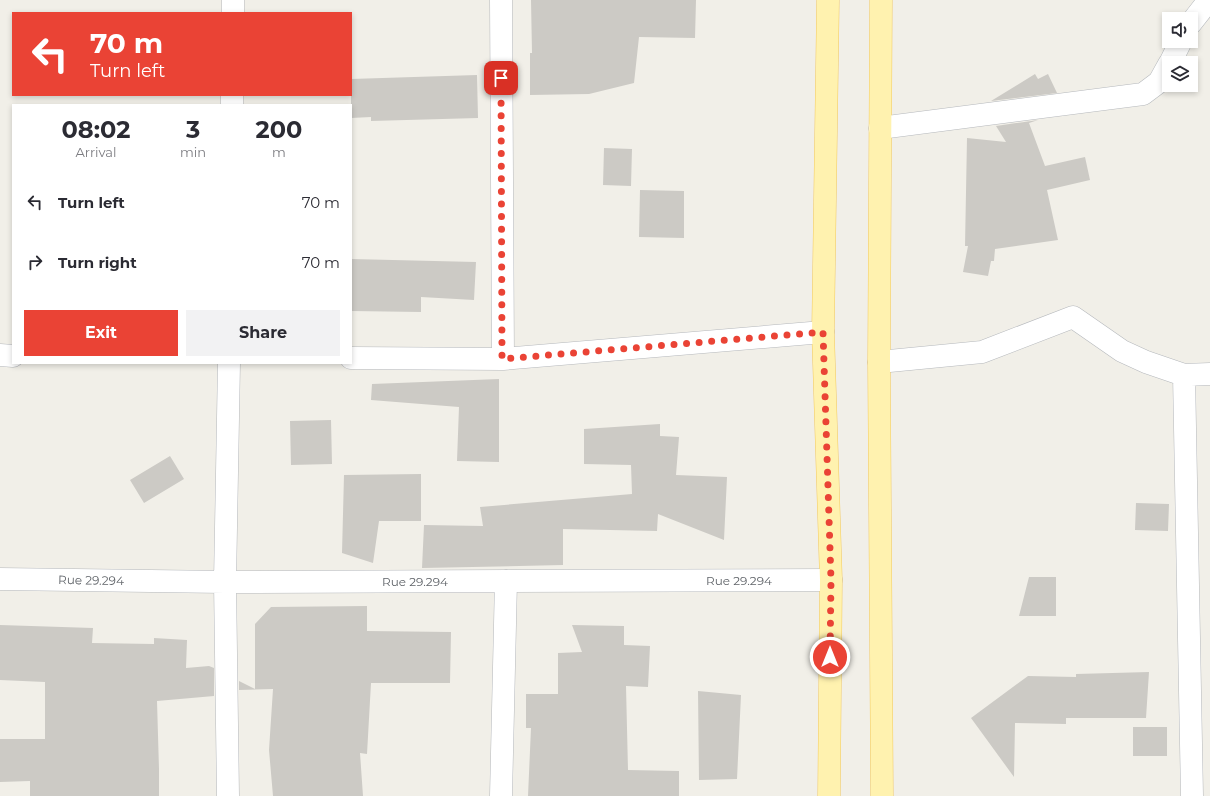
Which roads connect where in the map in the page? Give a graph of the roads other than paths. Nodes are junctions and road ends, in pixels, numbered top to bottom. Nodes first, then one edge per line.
1 (233, 0) edge
2 (501, 0) edge
3 (828, 0) edge
4 (881, 0) edge
5 (1209, 0) edge
6 (233, 12) edge
7 (1198, 14) edge
8 (1162, 77) edge
9 (880, 128) junction
10 (823, 332) junction
11 (0, 355) edge
12 (12, 356) edge
13 (352, 358) edge
14 (502, 359) junction
15 (879, 362) junction
16 (230, 364) edge
17 (1210, 374) edge
18 (1184, 375) junction
19 (0, 579) edge
20 (831, 580) junction
21 (506, 581) junction
22 (225, 582) junction
23 (228, 796) edge
24 (501, 796) edge
25 (829, 796) edge
26 (882, 796) edge
27 (1192, 796) edge

1 - 6 street
2 - 14 street
3 - 10 main road
4 - 9 main road
5 - 7 street
8 - 9 street
9 - 15 main road
10 - 14 street
10 - 20 main road
11 - 12 street
13 - 14 street
15 - 18 street
15 - 26 main road
16 - 22 street
17 - 18 street
18 - 27 street
19 - 22 street, Rue 29.294
20 - 21 street, Rue 29.294
20 - 25 main road
21 - 22 street, Rue 29.294
21 - 24 street
22 - 23 street

